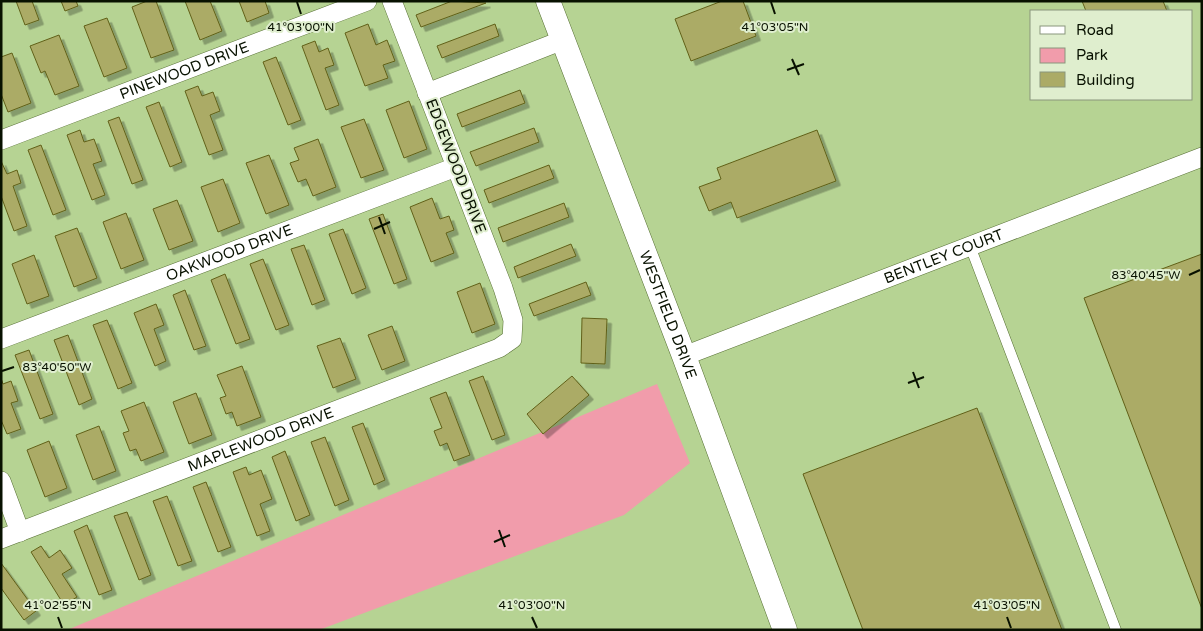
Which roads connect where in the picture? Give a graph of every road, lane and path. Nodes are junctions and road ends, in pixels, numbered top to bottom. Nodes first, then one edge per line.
1 (367, 1) edge
2 (392, 1) edge
3 (548, 1) edge
4 (563, 40) junction
5 (427, 93) junction
6 (1, 140) edge
7 (1202, 157) edge
8 (456, 167) junction
9 (970, 246) junction
10 (514, 333) joint
11 (1, 339) edge
12 (684, 356) junction
13 (1, 481) edge
14 (20, 532) junction
15 (1, 539) edge
16 (785, 630) edge
17 (1116, 630) edge

1 - 6 street, PINEWOOD DRIVE
2 - 5 street, EDGEWOOD DRIVE
3 - 4 street, WESTFIELD DRIVE
4 - 5 street
4 - 12 street, WESTFIELD DRIVE
5 - 8 street, EDGEWOOD DRIVE
7 - 9 street, BENTLEY COURT
8 - 10 street, EDGEWOOD DRIVE
8 - 11 street, OAKWOOD DRIVE
9 - 12 street, BENTLEY COURT
9 - 17 lane
10 - 14 street, MAPLEWOOD DRIVE
12 - 16 street, WESTFIELD DRIVE
13 - 14 street
14 - 15 street, MAPLEWOOD DRIVE

